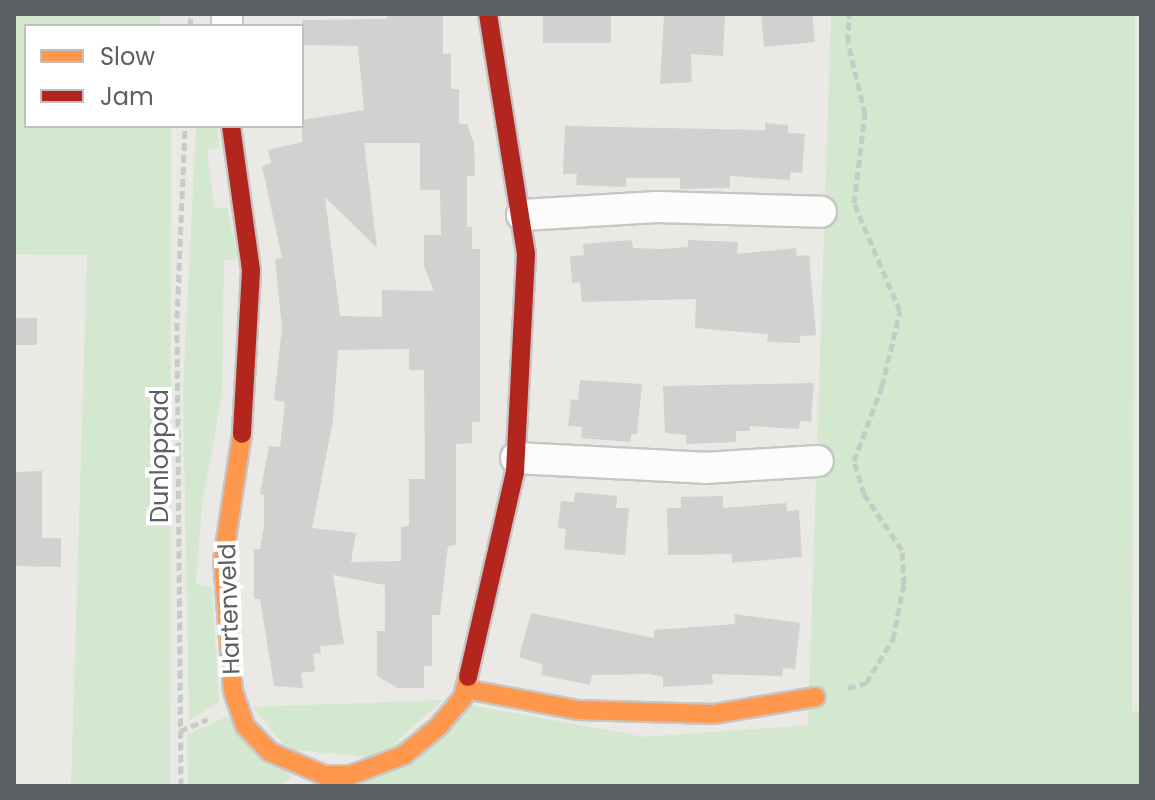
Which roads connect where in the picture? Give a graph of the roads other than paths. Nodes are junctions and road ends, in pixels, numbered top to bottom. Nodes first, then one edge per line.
1 (488, 14) edge
2 (231, 128) edge
3 (821, 212) dead end
4 (522, 215) junction
5 (516, 458) junction
6 (818, 461) dead end
7 (465, 689) junction
8 (816, 697) road end

1 - 4 street, Hartenveld
2 - 7 street, Hartenveld
3 - 4 street
4 - 5 street, Hartenveld
5 - 6 street
5 - 7 street, Hartenveld
7 - 8 street

